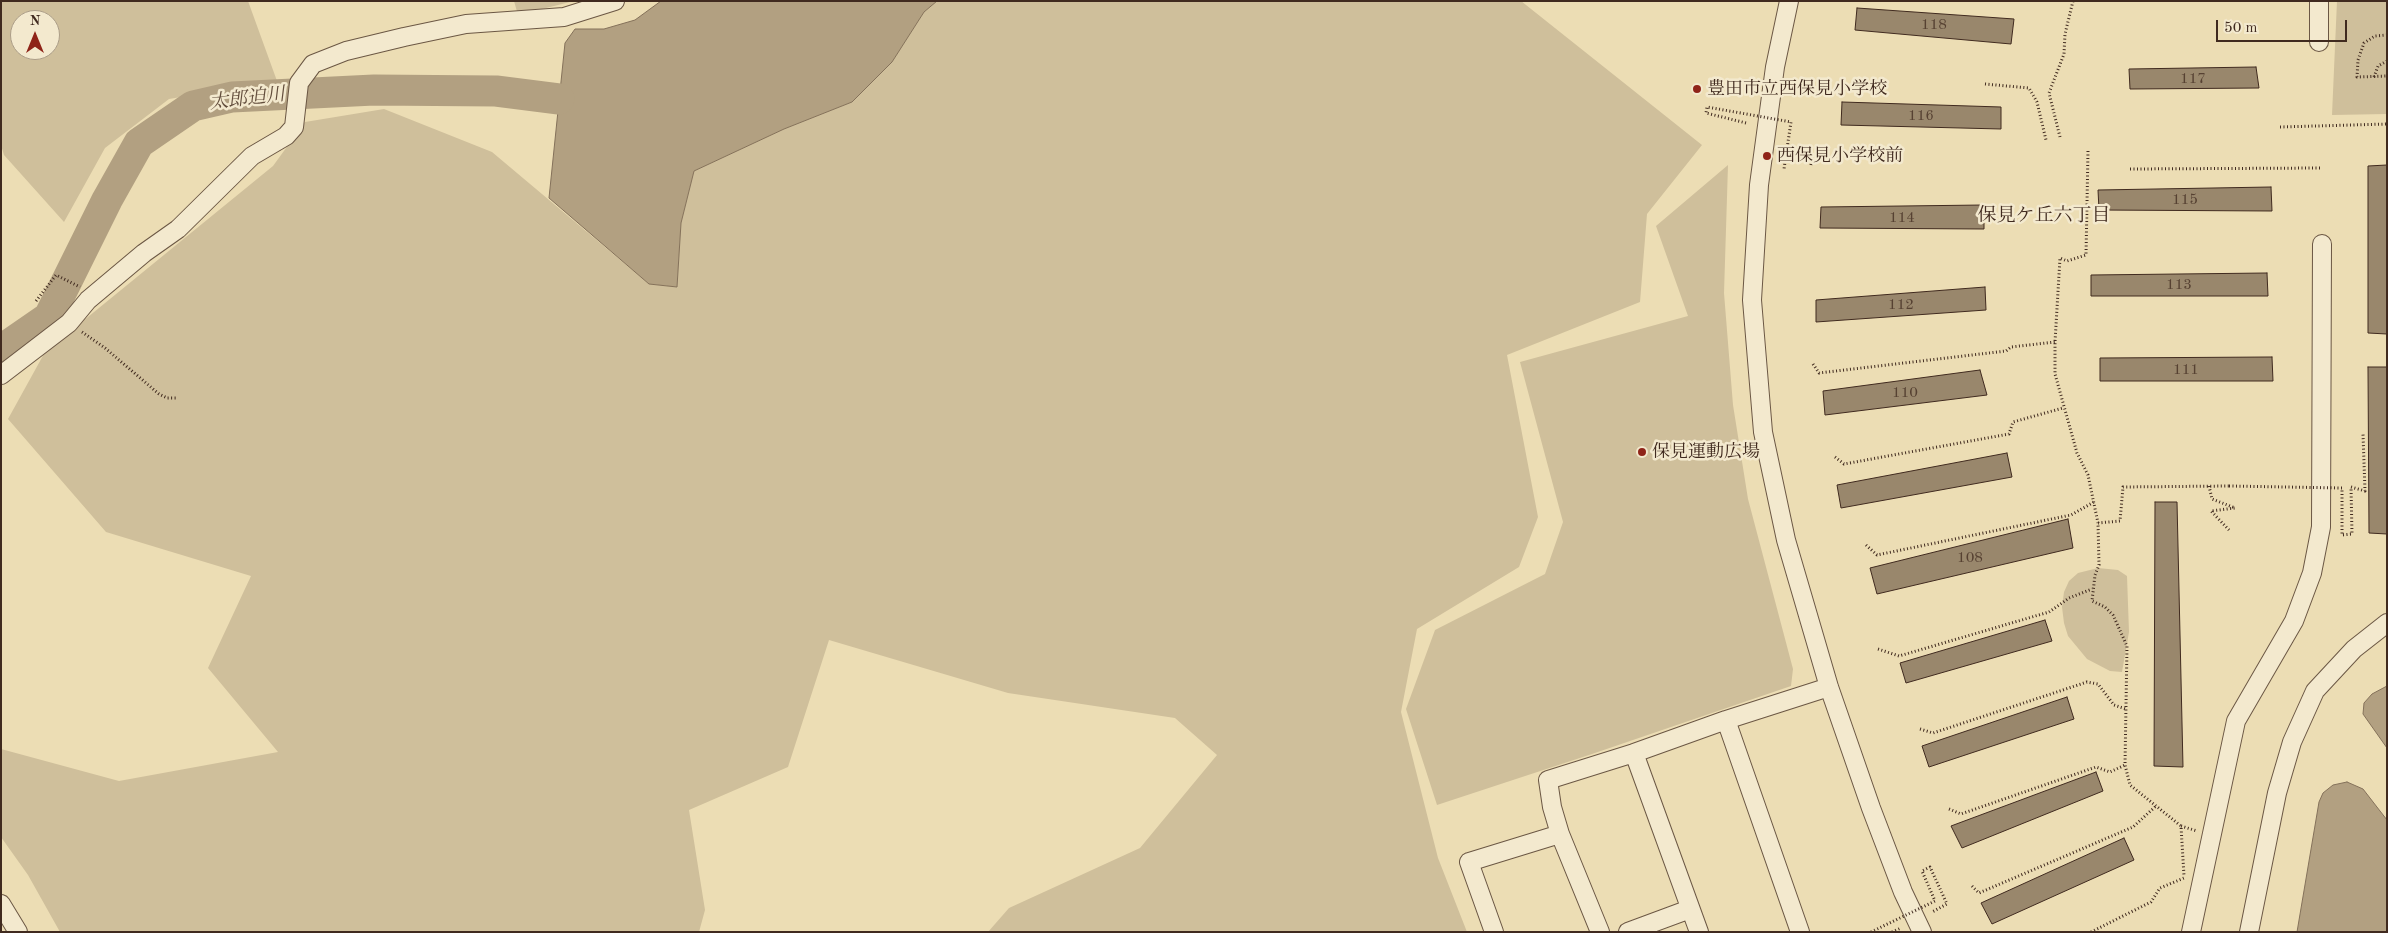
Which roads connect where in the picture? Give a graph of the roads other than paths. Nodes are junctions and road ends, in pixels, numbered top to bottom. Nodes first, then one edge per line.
1 (615, 1) edge
2 (1789, 1) edge
3 (2319, 1) edge
4 (2319, 42) dead end
5 (2322, 244) dead end
6 (1, 375) edge
7 (2387, 623) edge
8 (1830, 687) junction
9 (1726, 720) junction
10 (1634, 753) junction
11 (1560, 834) junction
12 (1, 904) edge
13 (1690, 909) junction
14 (18, 932) edge
15 (1494, 932) edge
16 (1600, 932) edge
17 (1628, 932) edge
18 (1699, 932) edge
19 (1800, 932) edge
20 (1922, 932) edge
21 (2191, 932) edge
22 (2248, 932) edge

1 - 6 street
2 - 8 street
3 - 4 street
5 - 21 street
7 - 22 street
8 - 9 street
8 - 20 street
9 - 10 street
9 - 19 street
10 - 11 street
10 - 13 street
11 - 15 street
11 - 16 street
12 - 14 street
13 - 17 street
13 - 18 street

